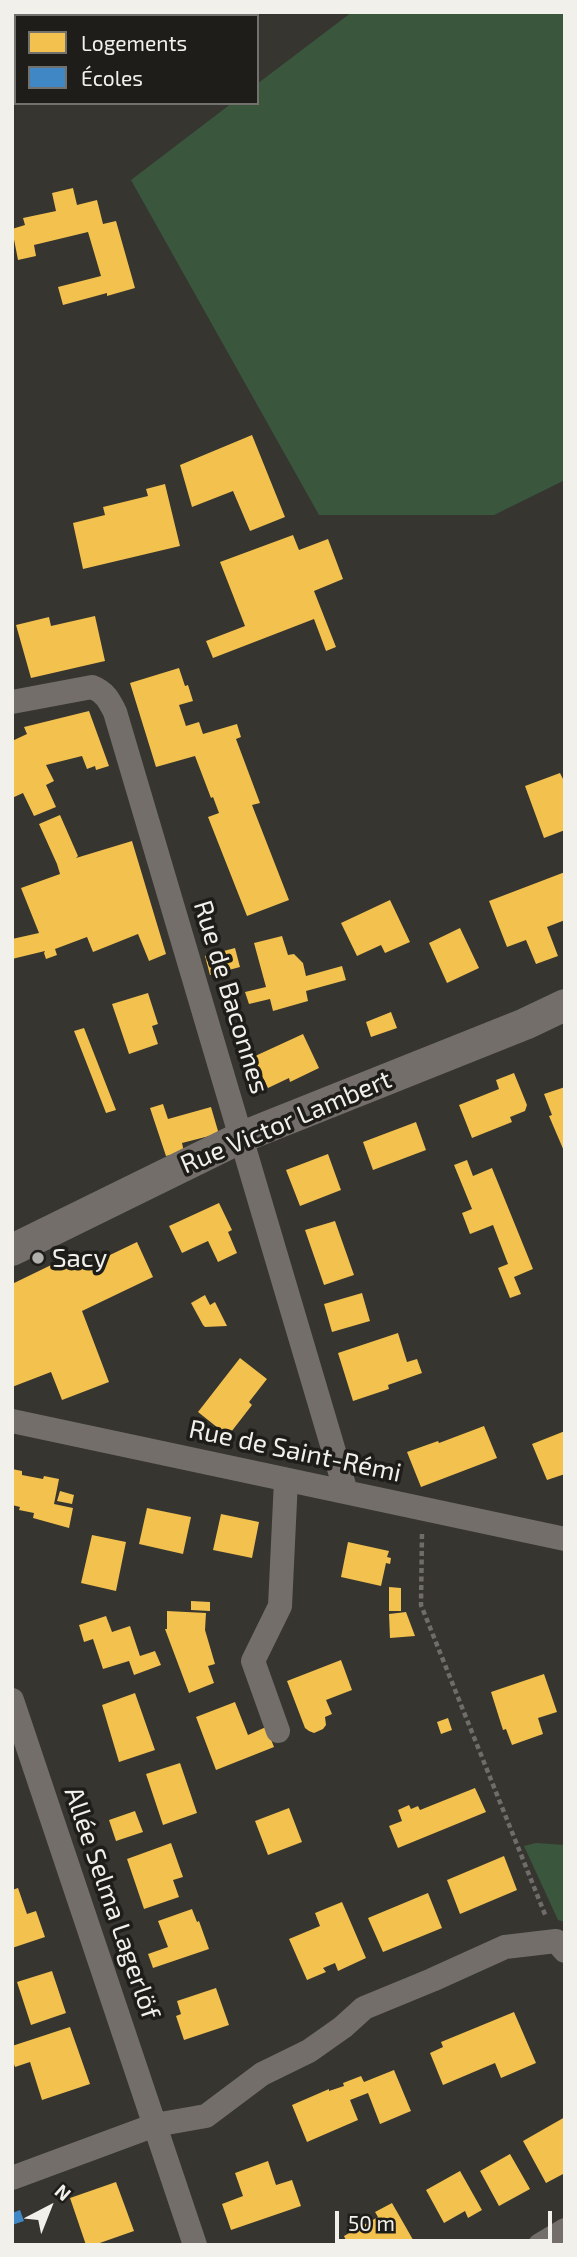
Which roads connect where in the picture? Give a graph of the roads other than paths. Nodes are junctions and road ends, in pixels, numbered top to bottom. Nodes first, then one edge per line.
1 (12, 702) edge
2 (565, 1005) edge
3 (242, 1137) junction
4 (12, 1250) edge
5 (12, 1421) edge
6 (286, 1479) junction
7 (346, 1492) junction
8 (565, 1539) edge
9 (12, 1700) edge
10 (278, 1731) dead end
11 (560, 1946) edge
12 (155, 2125) junction
13 (12, 2178) edge
14 (565, 2230) edge
15 (195, 2245) edge
16 (540, 2245) edge

1 - 3 street, Rue de Baconnes
2 - 3 street, Rue Victor Lambert
3 - 4 street, Rue Victor Lambert
3 - 7 street, Rue de Baconnes
5 - 6 street, Rue de Saint-Rémi
6 - 7 street, Rue de Saint-Rémi
6 - 10 street
7 - 8 street, Rue de Saint-Rémi
9 - 12 street, Allée Selma Lagerlöf
11 - 12 street
12 - 13 street
12 - 15 street, Allée Selma Lagerlöf
14 - 16 street

